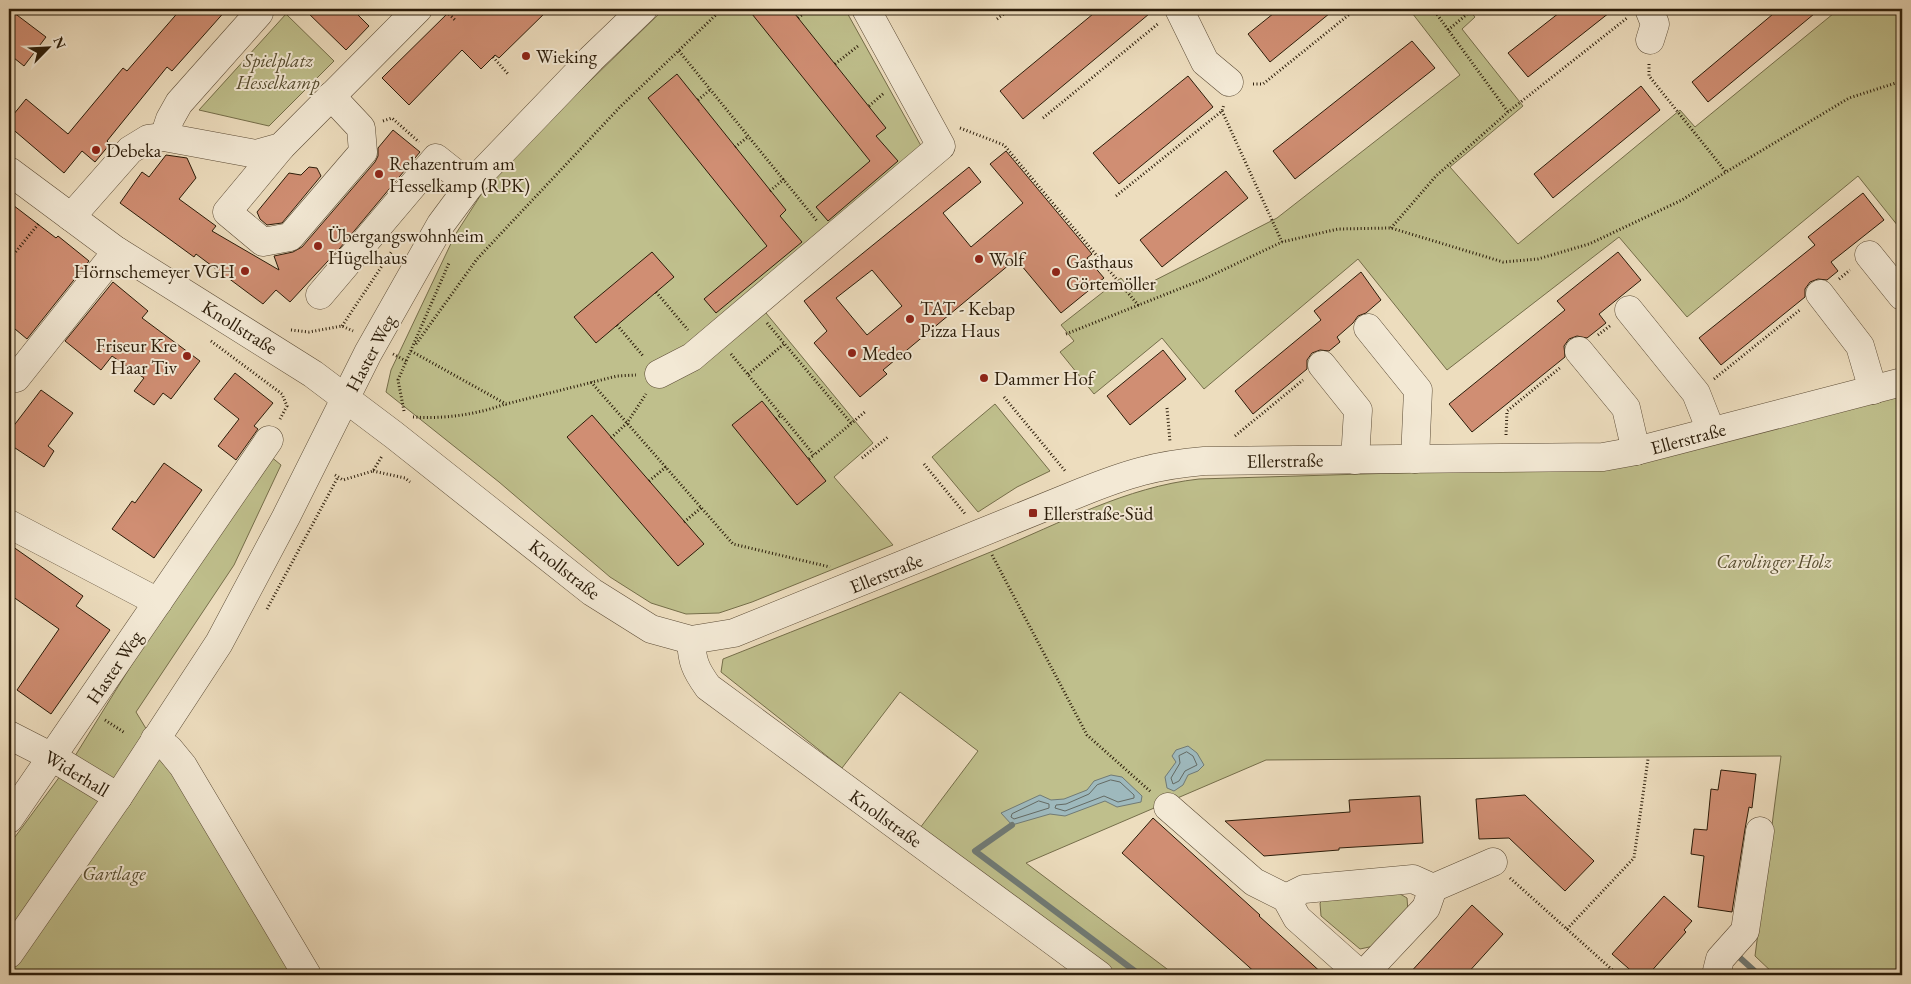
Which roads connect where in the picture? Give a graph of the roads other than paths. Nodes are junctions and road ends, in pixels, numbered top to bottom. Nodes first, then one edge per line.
1 (418, 9) edge
2 (643, 9) edge
3 (866, 9) edge
4 (1639, 12) edge
5 (259, 13) dead end
6 (1170, 15) edge
7 (1650, 40) road end
8 (1229, 82) road end
9 (331, 96) junction
10 (164, 137) junction
11 (281, 147) junction
12 (9, 172) edge
13 (470, 186) junction
14 (62, 211) junction
15 (117, 251) junction
16 (1869, 255) road end
17 (1820, 294) road end
18 (320, 295) dead end
19 (1902, 296) edge
20 (1629, 310) road end
21 (1368, 328) dead end
22 (1579, 351) road end
23 (1322, 365) road end
24 (659, 374) road end
25 (16, 378) dead end
26 (1902, 382) edge
27 (1873, 390) junction
28 (346, 398) junction
29 (273, 432) road end
30 (1711, 432) junction
31 (1636, 451) junction
32 (1415, 459) junction
33 (1355, 460) junction
34 (9, 524) edge
35 (158, 602) junction
36 (691, 640) junction
37 (9, 735) edge
38 (155, 739) junction
39 (52, 757) junction
40 (118, 797) junction
41 (1168, 807) road end
42 (9, 819) edge
43 (1760, 831) dead end
44 (1493, 862) road end
45 (1433, 888) junction
46 (1286, 898) junction
47 (9, 954) edge
48 (307, 975) edge
49 (1099, 975) edge
50 (1362, 975) edge
51 (1716, 975) edge

1 - 9 street
2 - 13 street, Haster Weg
3 - 24 street
4 - 7 street
5 - 10 street
6 - 8 street
9 - 11 street
9 - 11 street
10 - 11 street
10 - 14 street
12 - 14 street, Knollstraße
13 - 18 street
13 - 28 street, Haster Weg
14 - 15 street, Knollstraße
15 - 25 street
15 - 28 street, Knollstraße
16 - 19 street
17 - 27 street
20 - 30 street
21 - 32 street
22 - 31 street
23 - 33 street
26 - 27 street, Ellerstraße
27 - 30 street, Ellerstraße
28 - 36 street, Knollstraße
28 - 38 street, Haster Weg
29 - 35 street, Haster Weg
30 - 31 street, Ellerstraße
31 - 32 street, Ellerstraße
32 - 33 street, Ellerstraße
33 - 36 street, Ellerstraße
34 - 35 street
35 - 39 street, Haster Weg
36 - 49 street, Knollstraße
37 - 39 street, Widerhall
38 - 40 street, Haster Weg
38 - 48 street
39 - 40 street, Widerhall
39 - 42 street, Haster Weg
40 - 47 street, Haster Weg
41 - 46 street
43 - 51 street
44 - 45 street
45 - 46 street
45 - 50 street
46 - 50 street

